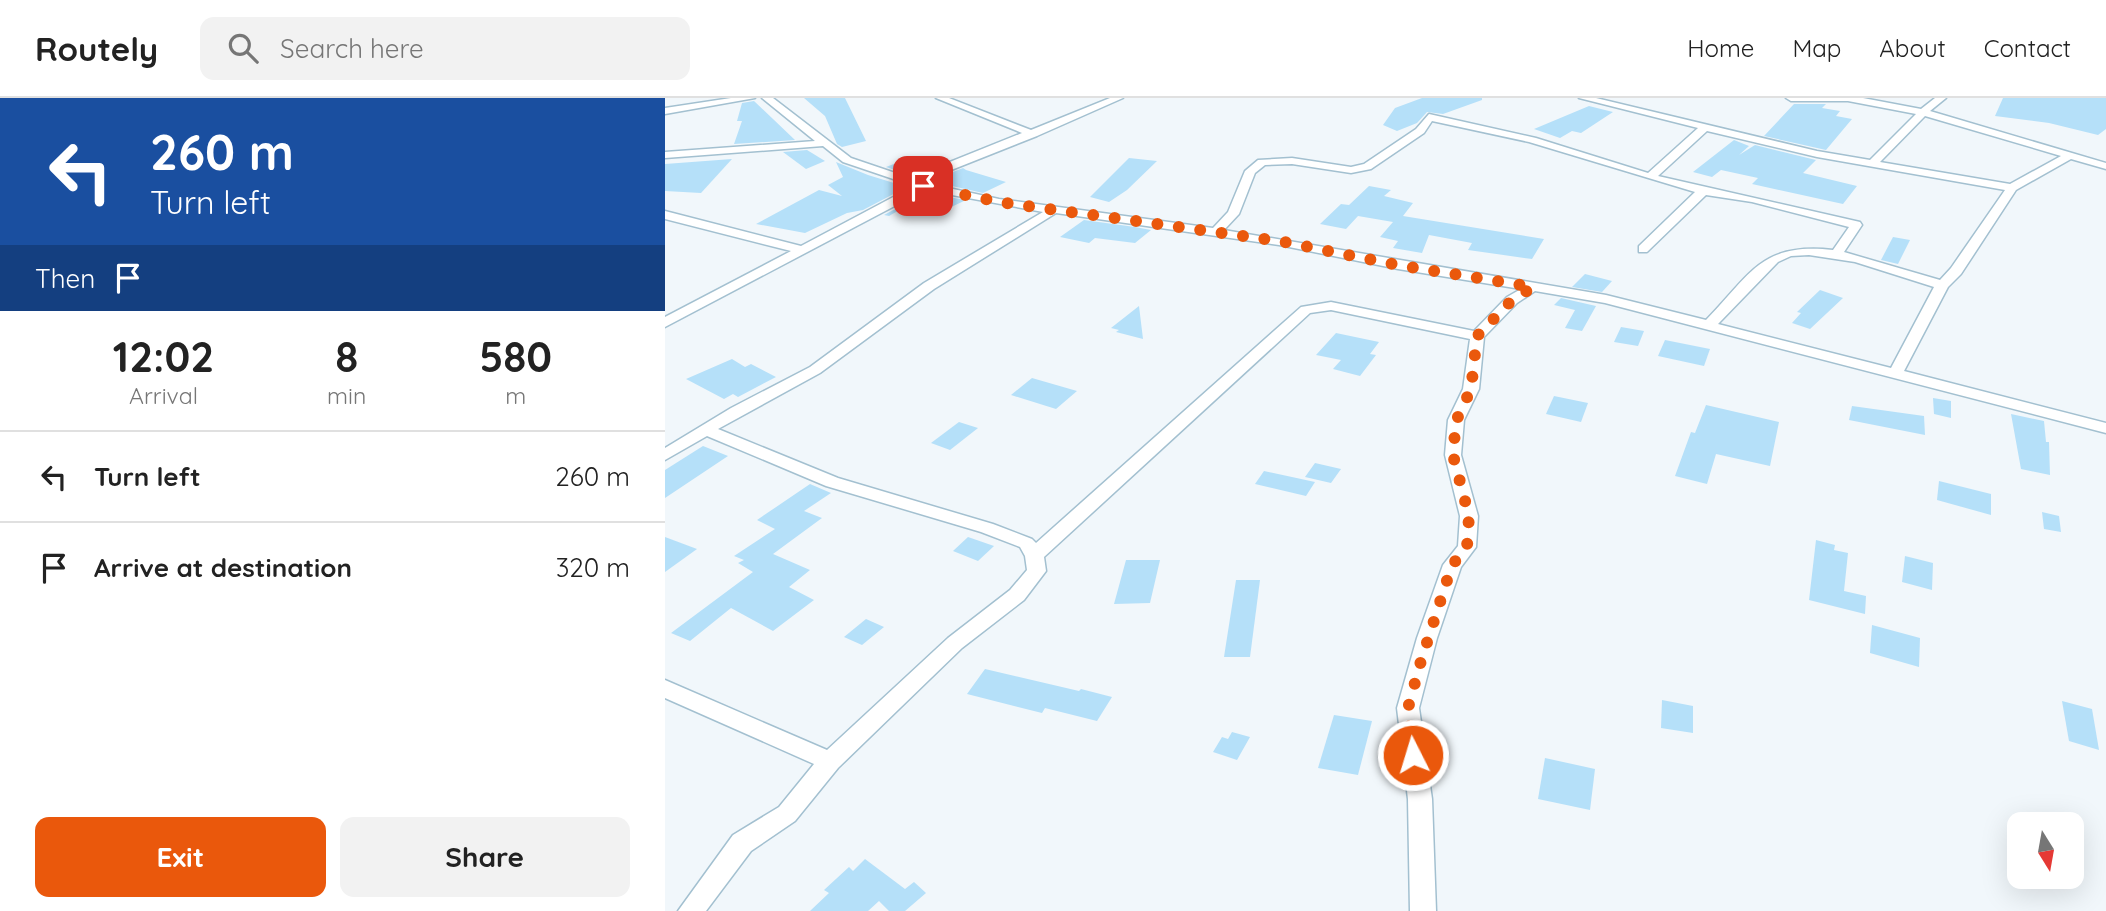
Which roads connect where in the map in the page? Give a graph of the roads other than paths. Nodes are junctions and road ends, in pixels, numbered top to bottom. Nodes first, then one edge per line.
1 (750, 98) edge
2 (767, 98) edge
3 (941, 98) edge
4 (1118, 98) edge
5 (1584, 98) edge
6 (1791, 98) edge
7 (1848, 98) edge
8 (1941, 98) edge
9 (665, 111) edge
10 (1923, 112) junction
11 (1705, 127) junction
12 (1033, 134) junction
13 (824, 143) junction
14 (665, 155) edge
15 (2069, 156) junction
16 (1873, 163) junction
17 (2106, 166) edge
18 (1650, 177) junction
19 (916, 184) junction
20 (2012, 188) junction
21 (1703, 191) junction
22 (1054, 210) junction
23 (665, 215) edge
24 (1216, 232) junction
25 (1643, 248) dead end
26 (802, 250) junction
27 (1837, 253) junction
28 (1942, 285) junction
29 (1533, 287) junction
30 (665, 323) edge
31 (1709, 325) junction
32 (1477, 336) junction
33 (1896, 372) junction
34 (2106, 428) edge
35 (706, 430) junction
36 (665, 455) edge
37 (1034, 555) junction
38 (665, 688) edge
39 (830, 761) junction
40 (691, 911) edge
41 (1423, 911) edge

1 - 9 street
2 - 13 street
3 - 12 street
4 - 12 street
5 - 11 street
6 - 7 street
7 - 10 street
8 - 10 street
10 - 15 street
10 - 16 street
11 - 16 street
11 - 18 street
12 - 19 street
13 - 14 street
13 - 19 street
15 - 17 street
15 - 20 street
16 - 20 street
18 - 21 street
18 - 24 street
19 - 22 street
19 - 26 street
20 - 28 street
21 - 25 street
21 - 27 street
22 - 24 street
22 - 35 street
23 - 26 street
24 - 29 street
26 - 30 street
27 - 28 street
27 - 31 street
28 - 33 street
29 - 31 street
29 - 32 street
31 - 33 street
32 - 37 street
32 - 41 street
33 - 34 street
35 - 36 street
35 - 37 street
37 - 39 street
38 - 39 street
39 - 40 street

